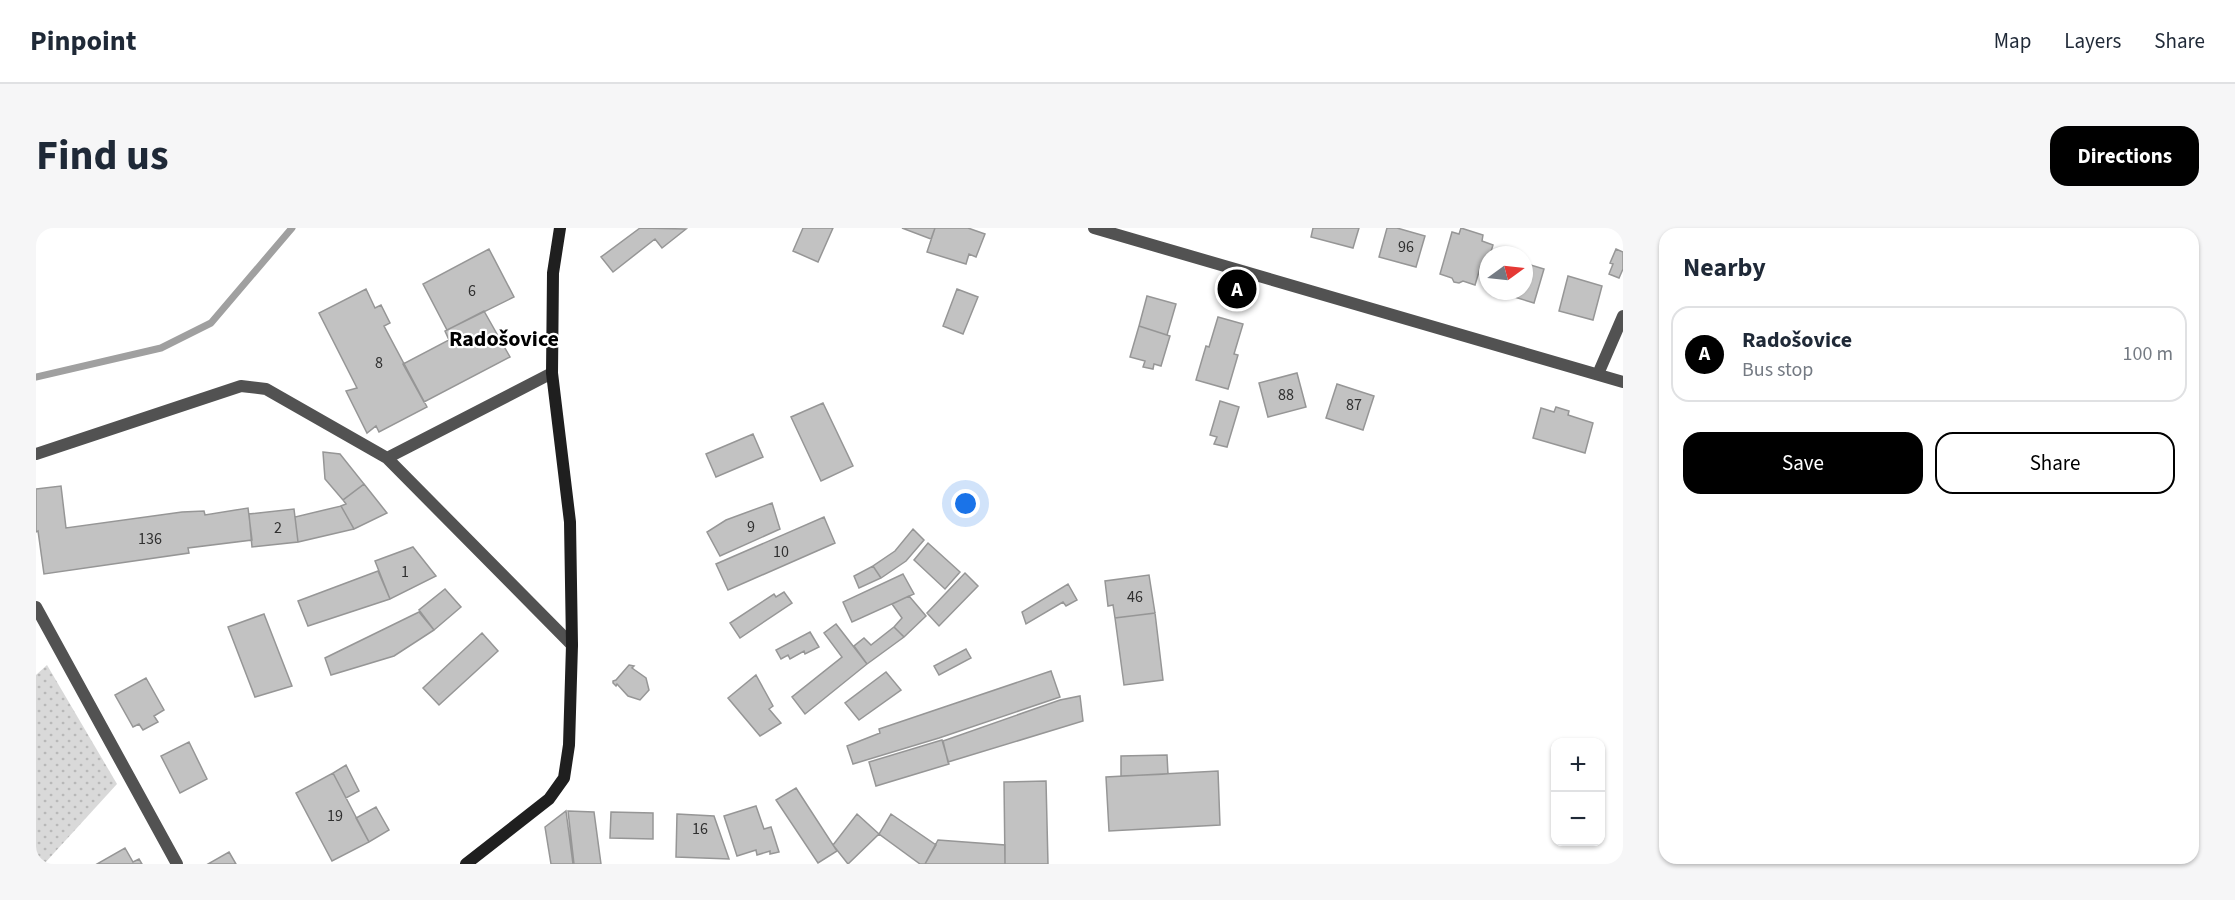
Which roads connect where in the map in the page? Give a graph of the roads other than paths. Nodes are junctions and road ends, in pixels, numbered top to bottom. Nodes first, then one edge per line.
1 (560, 228) edge
2 (1095, 228) edge
3 (1623, 316) edge
4 (552, 374) junction
5 (1598, 374) junction
6 (1623, 382) edge
7 (36, 454) edge
8 (387, 458) junction
9 (36, 607) edge
10 (572, 645) junction
11 (177, 864) edge
12 (466, 864) edge

1 - 4 street
2 - 5 street
3 - 5 street
4 - 8 street
4 - 10 street
5 - 6 street
7 - 8 street
8 - 10 street
9 - 11 street
10 - 12 street

